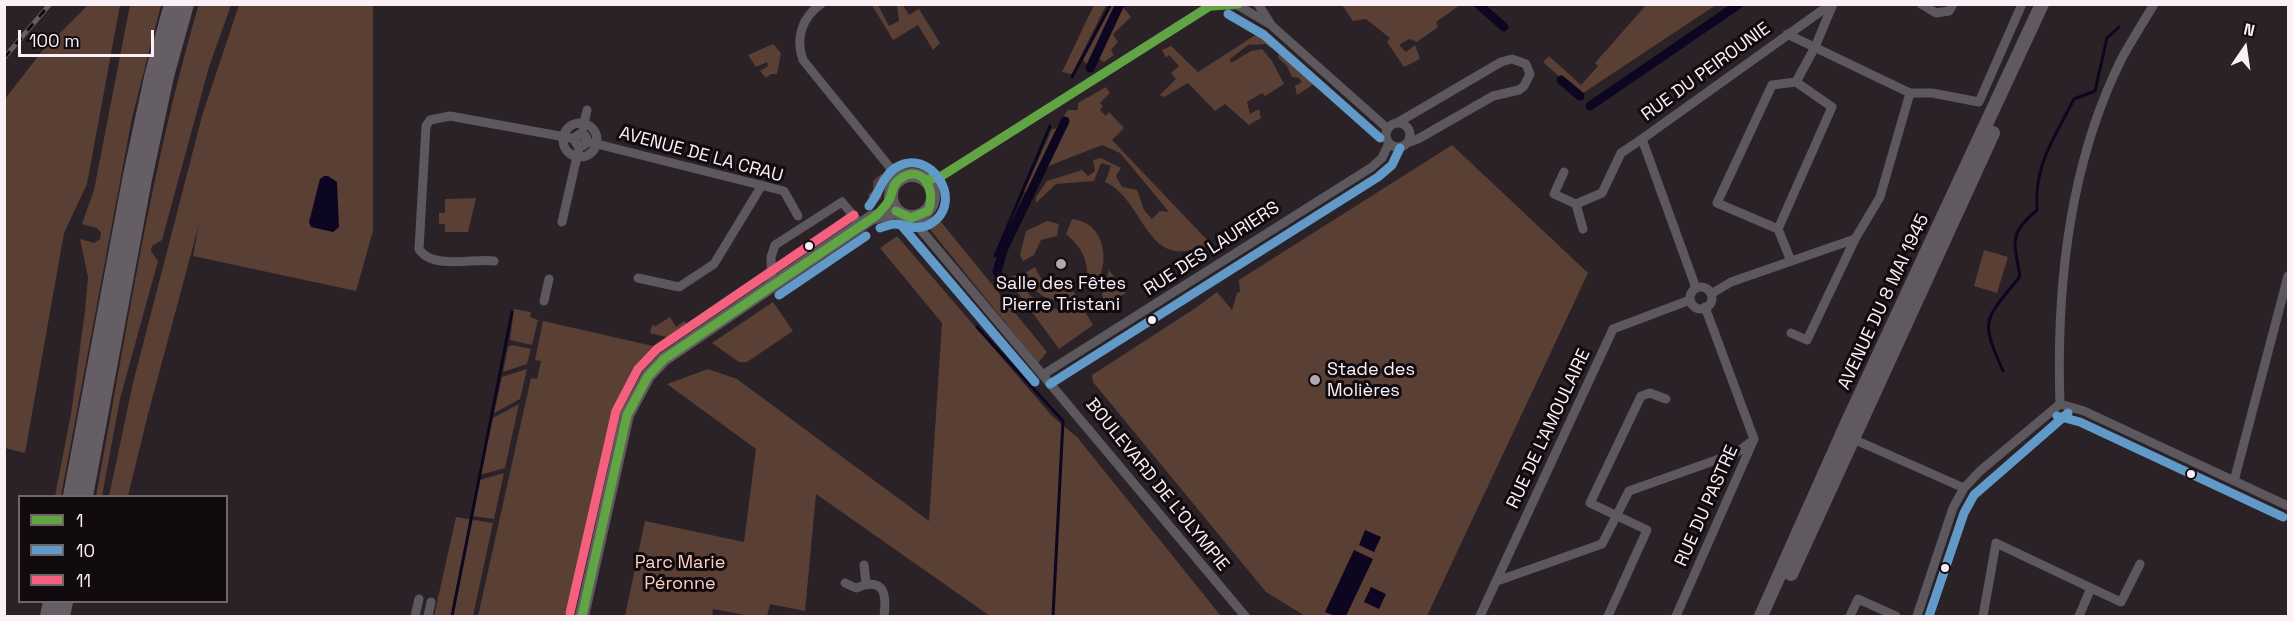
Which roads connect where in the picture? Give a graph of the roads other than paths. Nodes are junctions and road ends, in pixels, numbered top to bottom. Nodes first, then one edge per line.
1 (172, 4) edge
2 (186, 4) edge
3 (821, 4) edge
4 (1200, 4) edge
5 (1258, 4) edge
6 (1832, 4) edge
7 (1921, 4) edge
8 (1953, 4) edge
9 (2022, 4) edge
10 (2042, 4) edge
11 (2052, 4) edge
12 (2154, 4) edge
13 (1212, 5) edge
14 (1239, 5) edge
15 (811, 7) edge
16 (1191, 19) junction
17 (1271, 26) junction
18 (1787, 34) junction
19 (1815, 48) junction
20 (1796, 82) junction
21 (1910, 93) junction
22 (587, 110) dead end
23 (1397, 123) junction
24 (1388, 129) junction
25 (563, 136) junction
26 (1642, 139) junction
27 (581, 140) junction
28 (1389, 143) junction
29 (1407, 143) junction
30 (597, 144) junction
31 (892, 170) junction
32 (1564, 172) dead end
33 (912, 175) junction
34 (933, 183) junction
35 (762, 185) junction
36 (893, 199) junction
37 (1576, 204) junction
38 (798, 216) dead end
39 (917, 221) junction
40 (562, 222) dead end
41 (861, 225) junction
42 (1583, 229) dead end
43 (1778, 229) junction
44 (1855, 239) junction
45 (494, 261) dead end
46 (1791, 261) junction
47 (2289, 276) edge
48 (638, 278) dead end
49 (549, 279) dead end
50 (771, 285) junction
51 (1696, 288) junction
52 (1711, 294) junction
53 (1690, 300) junction
54 (544, 301) dead end
55 (1705, 308) junction
56 (1791, 333) dead end
57 (1044, 374) junction
58 (1666, 399) dead end
59 (2060, 404) junction
60 (1754, 439) junction
61 (1853, 439) junction
62 (2234, 481) junction
63 (1964, 488) junction
64 (71, 495) edge
65 (85, 495) edge
66 (2289, 506) edge
67 (1616, 514) junction
68 (2140, 564) dead end
69 (864, 565) dead end
70 (1497, 581) junction
71 (844, 583) dead end
72 (866, 584) junction
73 (2091, 588) junction
74 (419, 599) dead end
75 (431, 602) dead end
76 (415, 616) edge
77 (428, 616) edge
78 (582, 616) edge
79 (884, 616) edge
80 (1245, 616) edge
81 (1480, 616) edge
82 (1608, 616) edge
83 (1676, 616) edge
84 (1761, 616) edge
85 (1772, 616) edge
86 (1850, 616) edge
87 (1896, 616) edge
88 (1917, 616) edge
89 (1983, 616) edge
90 (2079, 616) edge

1 - 64 highway
2 - 65 highway
3 - 15 street
4 - 16 street
5 - 17 street
6 - 18 street, RUE DU PEIROUNIE
6 - 19 street
7 - 8 street
9 - 21 street
10 - 84 main road, AVENUE DU 8 MAI 1945
11 - 61 main road, AVENUE DU 8 MAI 1945
12 - 59 street
13 - 14 street
13 - 16 street
14 - 17 street
15 - 31 street
16 - 34 street
17 - 24 street
18 - 19 street
18 - 26 street, RUE DU PEIROUNIE
19 - 20 street
19 - 21 street
20 - 43 street
20 - 43 street
21 - 44 street
22 - 27 street
23 - 24 street
23 - 29 street
23 - 29 street
24 - 28 street
25 - 27 street, AVENUE DE LA CRAU
25 - 27 street
25 - 27 street
25 - 45 street, AVENUE DE LA CRAU
26 - 37 street
26 - 51 street, RUE DU PEIROUNIE
27 - 30 street, AVENUE DE LA CRAU
27 - 30 street
27 - 30 street
27 - 40 street
28 - 29 street
28 - 57 street, RUE DES LAURIERS
30 - 35 street, AVENUE DE LA CRAU
31 - 33 street
31 - 36 street
32 - 37 street
33 - 34 main road
33 - 36 main road
34 - 39 main road
35 - 38 street, AVENUE DE LA CRAU
35 - 48 street
36 - 39 main road
36 - 41 main road
37 - 42 street
39 - 57 street, BOULEVARD DE L'OLYMPIE
41 - 50 main road
41 - 50 street
43 - 46 street
44 - 46 street
44 - 56 street
46 - 52 street
47 - 62 street
49 - 54 street
50 - 78 main road
51 - 52 street
51 - 53 street
52 - 55 street
53 - 55 street
53 - 70 street, RUE DE L'AMOULAIRE
55 - 60 street, RUE DU PASTRE
57 - 80 street, BOULEVARD DE L'OLYMPIE
58 - 67 street
59 - 62 street
59 - 63 street
60 - 67 street
60 - 83 street, RUE DU PASTRE
61 - 63 street
61 - 85 main road, AVENUE DU 8 MAI 1945
62 - 66 street
63 - 88 street
67 - 70 street
67 - 82 street
68 - 73 street
69 - 72 street
70 - 81 street, RUE DE L'AMOULAIRE
71 - 72 street
72 - 79 street
73 - 89 street
73 - 90 street
74 - 76 street
75 - 77 street
86 - 87 street

